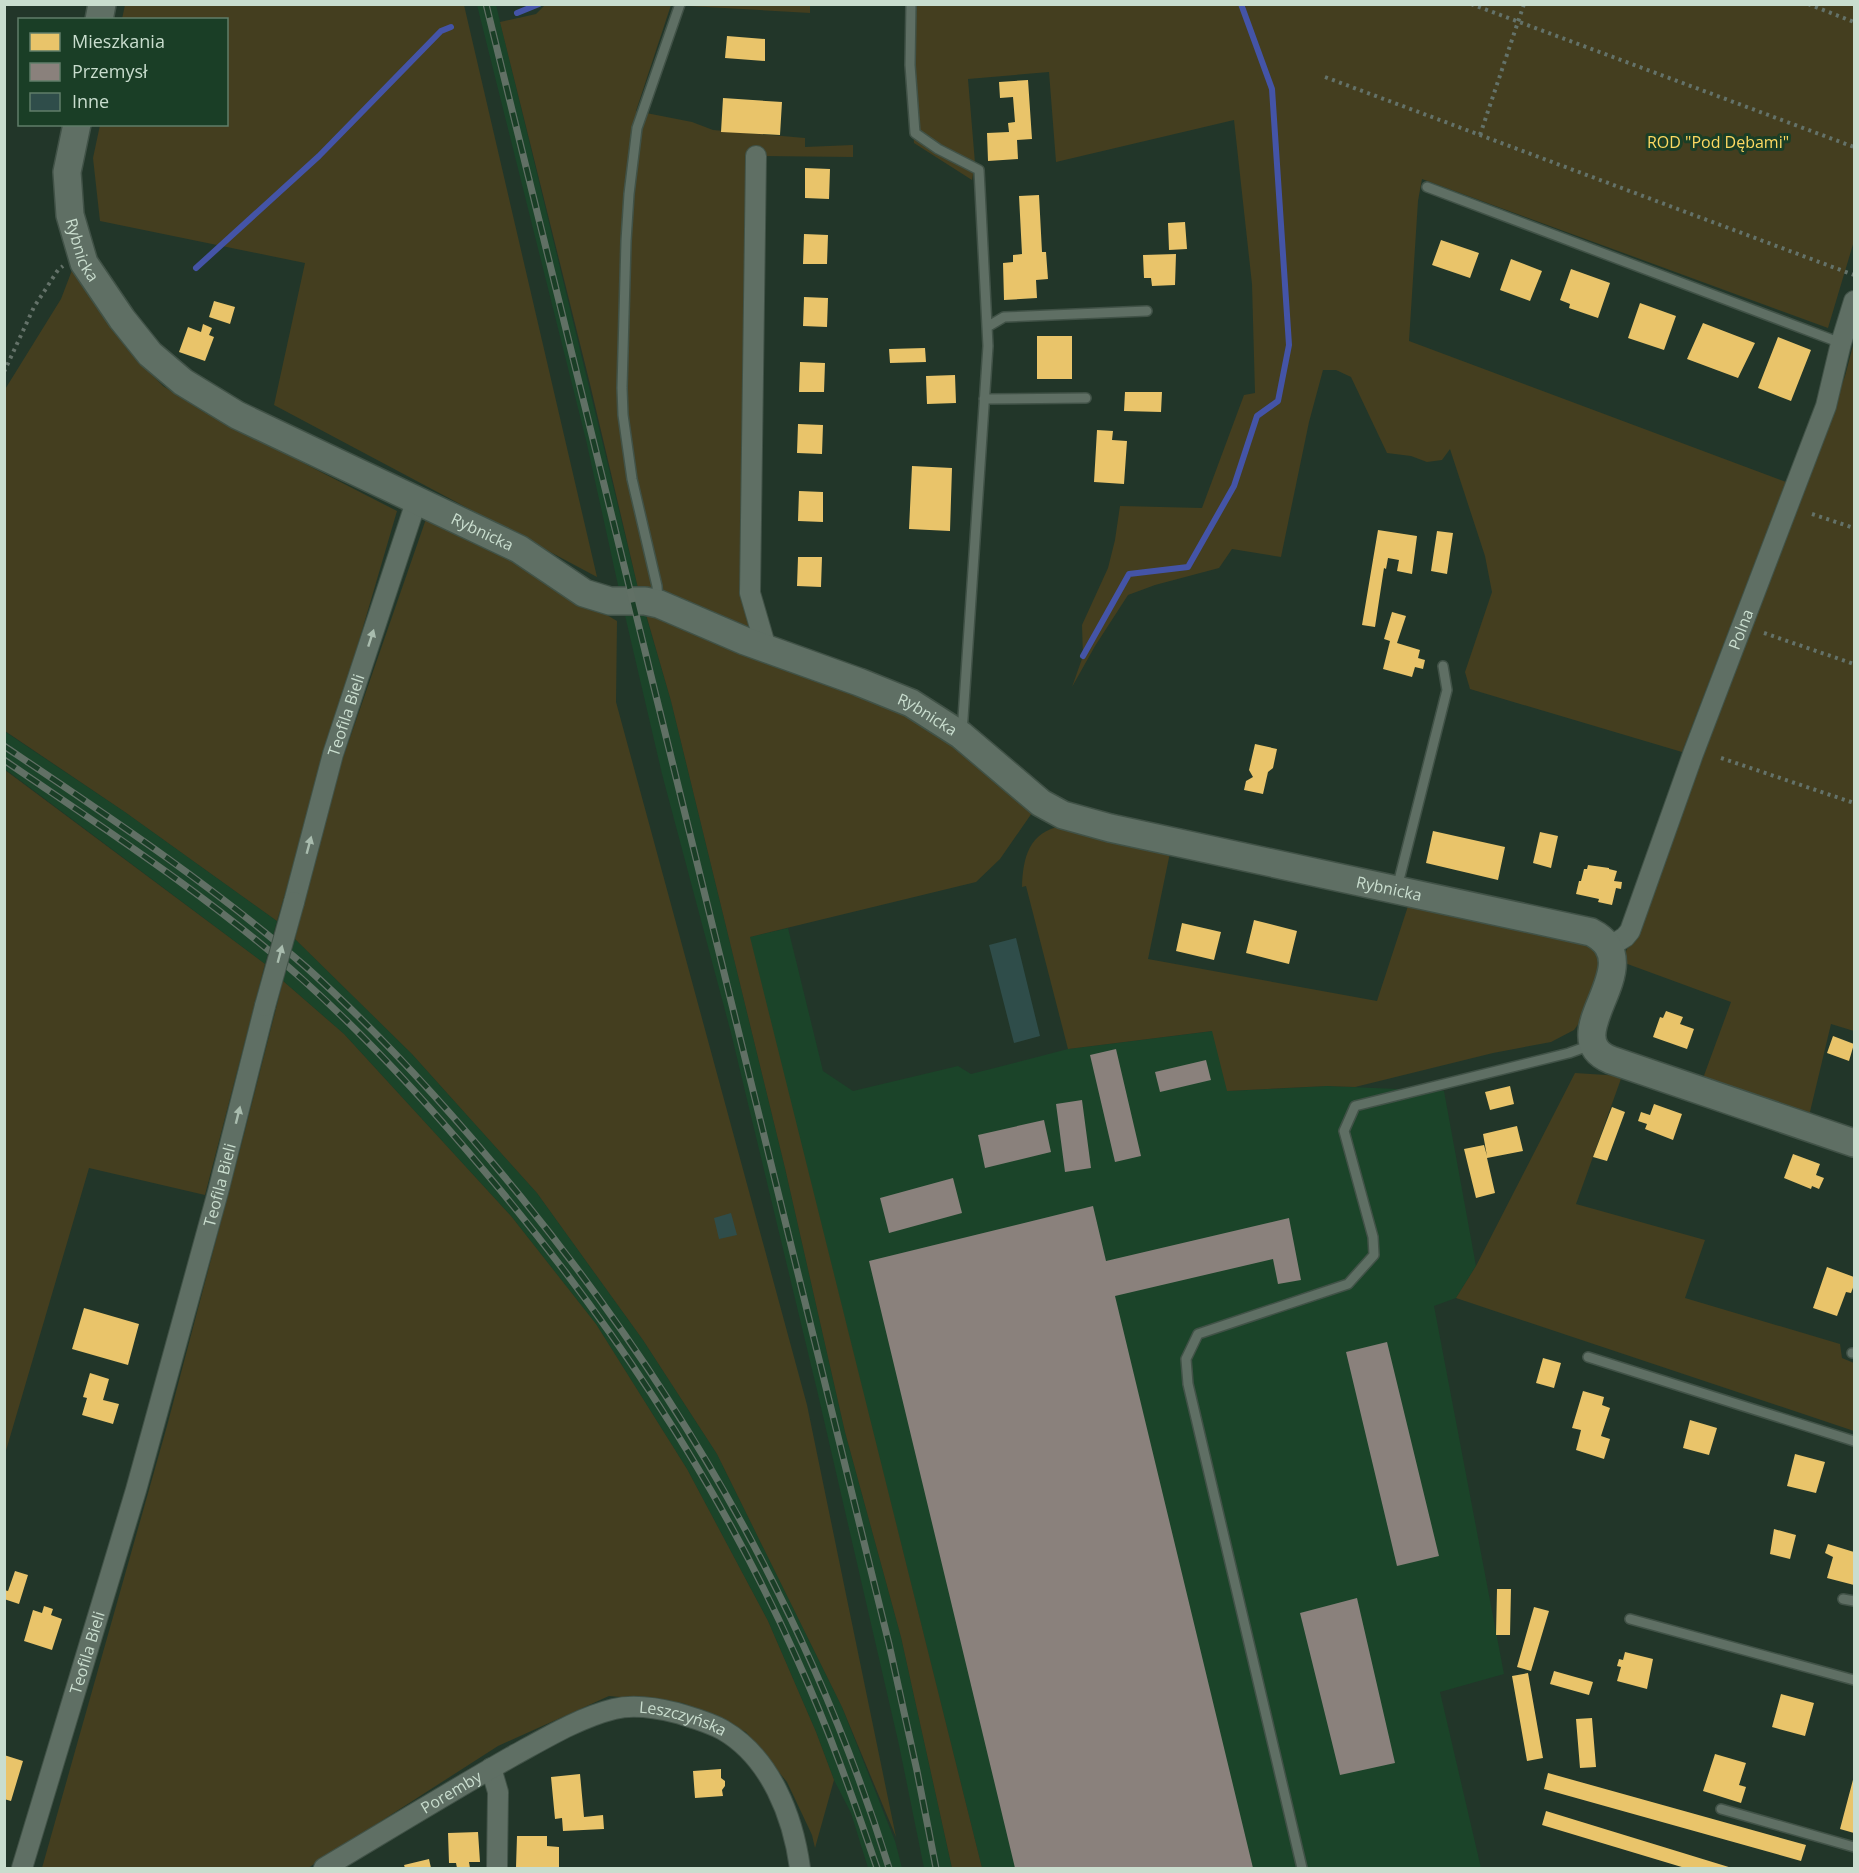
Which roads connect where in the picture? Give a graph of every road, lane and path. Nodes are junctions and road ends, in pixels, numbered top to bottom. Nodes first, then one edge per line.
1 (680, 4) edge
2 (911, 4) edge
3 (1471, 4) edge
4 (1524, 4) edge
5 (1808, 4) edge
6 (1517, 22) junction
7 (1854, 22) edge
8 (1324, 76) dead end
9 (77, 126) edge
10 (1480, 135) junction
11 (1854, 147) edge
12 (756, 156) dead end
13 (1427, 187) dead end
14 (80, 253) junction
15 (1854, 275) edge
16 (1854, 301) edge
17 (1147, 311) dead end
18 (987, 327) junction
19 (1841, 343) junction
20 (4, 372) edge
21 (1086, 398) dead end
22 (984, 399) junction
23 (417, 502) junction
24 (1812, 514) dead end
25 (1854, 528) edge
26 (658, 604) junction
27 (1764, 633) dead end
28 (766, 648) junction
29 (1854, 664) edge
30 (1443, 666) dead end
31 (961, 735) junction
32 (1721, 758) dead end
33 (1854, 802) edge
34 (1397, 890) junction
35 (1609, 947) junction
36 (1594, 1044) junction
37 (1854, 1143) edge
38 (1588, 1357) dead end
39 (1854, 1441) edge
40 (1843, 1599) dead end
41 (1854, 1601) edge
42 (1630, 1619) dead end
43 (1854, 1680) edge
44 (491, 1768) junction
45 (1721, 1809) dead end
46 (1854, 1847) edge
47 (22, 1869) edge
48 (324, 1869) edge
49 (497, 1869) edge
50 (800, 1869) edge
51 (1302, 1869) edge

1 - 26 lane
2 - 18 lane
3 - 6 path
4 - 6 path
5 - 7 path
6 - 10 path
6 - 11 path
8 - 10 path
9 - 14 street, Rybnicka
10 - 15 path
12 - 28 street
13 - 19 lane
14 - 20 path
14 - 23 street, Rybnicka
16 - 19 street, Polna
17 - 18 lane
18 - 22 lane
19 - 35 street, Polna
21 - 22 lane
22 - 31 lane
23 - 26 street, Rybnicka
47 -> 23 street, Teofila Bieli, bridge
24 - 25 path
26 - 28 street, Rybnicka
27 - 29 path
28 - 31 street, Rybnicka
30 - 34 lane
31 - 34 street, Rybnicka
32 - 33 path
34 - 35 street, Rybnicka
35 - 36 street
36 - 37 street
36 - 51 lane
38 - 39 lane
40 - 41 lane
42 - 43 lane
44 - 48 street, Poremby
44 - 49 street, Poremby
44 - 50 street, Leszczyńska
45 - 46 lane

